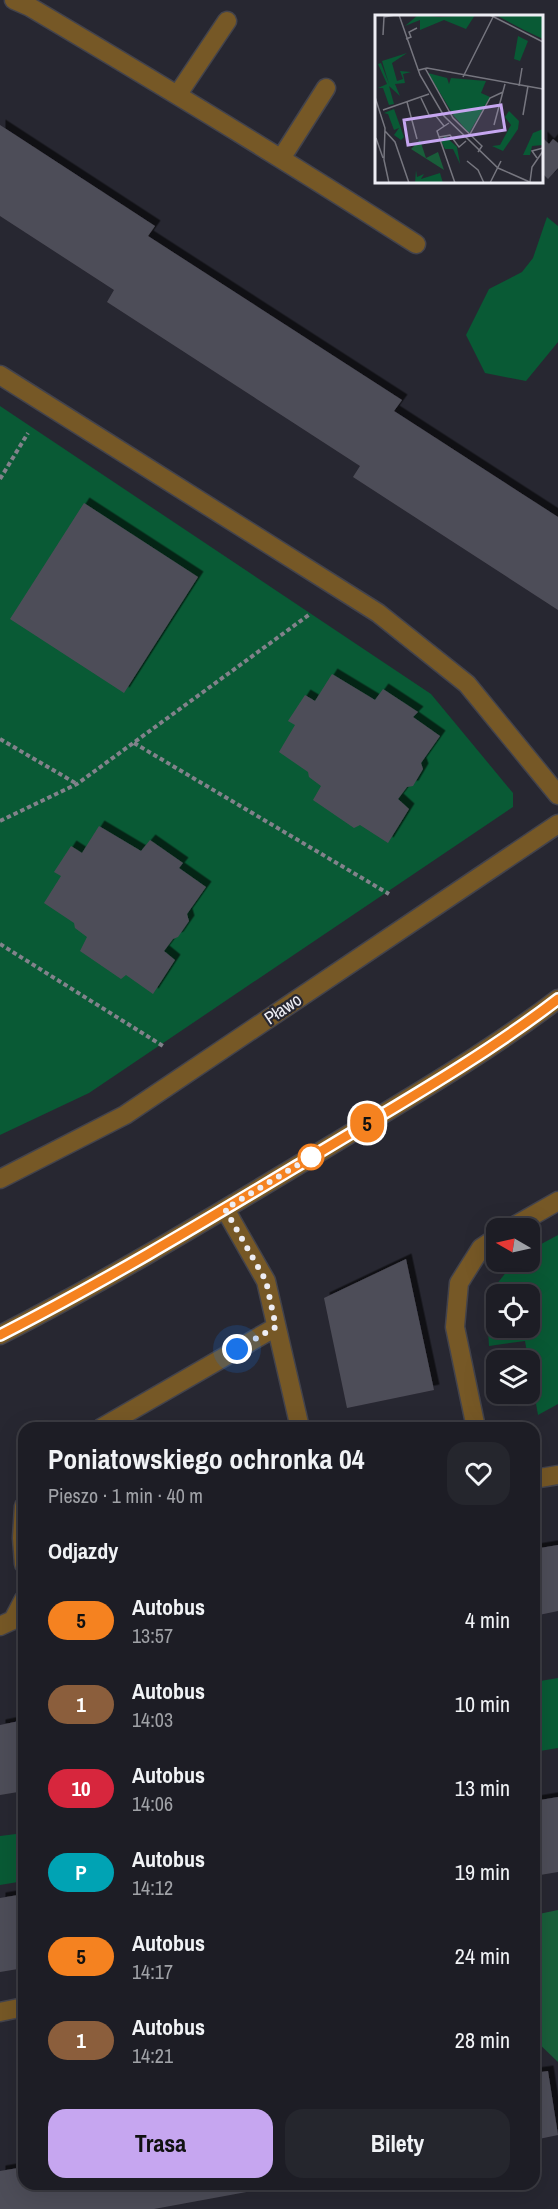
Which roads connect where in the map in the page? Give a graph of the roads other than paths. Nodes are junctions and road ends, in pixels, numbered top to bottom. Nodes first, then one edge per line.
1 (14, 0) edge
2 (227, 21) dead end
3 (326, 88) dead end
4 (178, 94) junction
5 (282, 158) junction
6 (416, 244) dead end
7 (0, 375) edge
8 (558, 795) edge
9 (558, 824) edge
10 (558, 999) edge
11 (0, 1179) edge
12 (558, 1201) edge
13 (225, 1209) junction
14 (528, 1218) edge
15 (486, 1245) edge
16 (276, 1327) junction
17 (0, 1335) edge
18 (111, 1422) edge
19 (299, 1422) edge
20 (475, 1422) edge
21 (558, 1475) edge
22 (540, 1478) edge
23 (18, 1610) edge
24 (0, 1626) edge
25 (18, 2008) edge
26 (0, 2012) edge

1 - 4 street
2 - 4 street
3 - 5 street
4 - 5 street
5 - 6 street
7 - 8 street
9 - 11 street, Pławo
10 - 13 street
12 - 14 street
13 - 16 street
13 - 17 street
15 - 20 street
16 - 18 street
16 - 19 street
21 - 22 street
23 - 24 street
25 - 26 street

